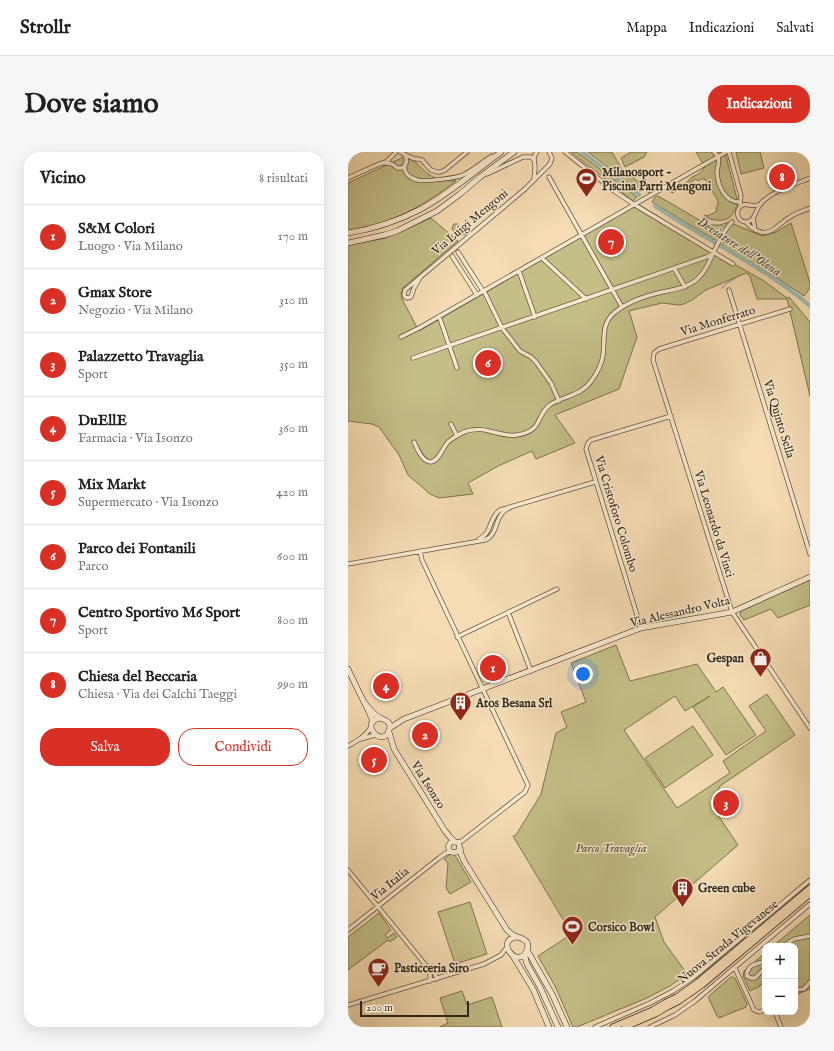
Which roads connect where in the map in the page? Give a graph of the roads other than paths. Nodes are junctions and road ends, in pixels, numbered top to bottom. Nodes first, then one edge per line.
1 (467, 152) edge
2 (501, 152) edge
3 (514, 152) edge
4 (537, 152) edge
5 (550, 152) edge
6 (565, 152) edge
7 (714, 152) edge
8 (727, 152) edge
9 (400, 153) edge
10 (392, 157) junction
11 (718, 157) junction
12 (416, 158) junction
13 (534, 161) junction
14 (385, 162) junction
15 (406, 163) junction
16 (392, 164) junction
17 (547, 167) junction
18 (480, 177) junction
19 (549, 177) dead end
20 (348, 178) edge
21 (810, 178) edge
22 (533, 180) junction
23 (741, 196) junction
24 (739, 202) dead end
25 (760, 204) junction
26 (635, 205) junction
27 (749, 205) junction
28 (740, 207) junction
29 (810, 208) edge
30 (754, 217) junction
31 (732, 222) dead end
32 (746, 222) junction
33 (755, 230) junction
34 (348, 233) edge
35 (582, 235) junction
36 (348, 243) edge
37 (458, 252) dead end
38 (713, 252) junction
39 (452, 256) dead end
40 (542, 258) junction
41 (733, 264) dead end
42 (674, 268) junction
43 (519, 271) junction
44 (420, 278) junction
45 (685, 287) junction
46 (613, 290) junction
47 (729, 290) dead end
48 (484, 291) junction
49 (477, 295) junction
50 (586, 299) junction
51 (622, 306) junction
52 (790, 309) dead end
53 (440, 316) junction
54 (535, 317) junction
55 (739, 324) junction
56 (502, 328) junction
57 (401, 337) dead end
58 (450, 346) junction
59 (654, 353) joint
60 (413, 358) dead end
61 (457, 368) dead end
62 (559, 400) junction
63 (671, 416) junction
64 (451, 424) dead end
65 (457, 436) junction
66 (414, 442) dead end
67 (595, 482) junction
68 (420, 551) junction
69 (810, 554) edge
70 (348, 564) edge
71 (810, 577) edge
72 (557, 589) dead end
73 (508, 612) junction
74 (732, 612) junction
75 (641, 628) junction
76 (457, 637) junction
77 (348, 669) edge
78 (531, 671) junction
79 (482, 689) junction
80 (364, 702) junction
81 (381, 718) junction
82 (404, 719) junction
83 (387, 720) junction
84 (372, 725) junction
85 (810, 728) edge
86 (389, 730) junction
87 (375, 735) junction
88 (382, 736) junction
89 (360, 740) junction
90 (348, 746) edge
91 (394, 749) junction
92 (445, 831) junction
93 (456, 842) junction
94 (460, 848) junction
95 (451, 849) junction
96 (464, 861) junction
97 (348, 870) edge
98 (810, 880) edge
99 (810, 888) edge
100 (810, 894) edge
101 (810, 904) edge
102 (378, 906) junction
103 (348, 930) edge
104 (507, 930) junction
105 (810, 936) edge
106 (517, 937) junction
107 (788, 943) edge
108 (508, 945) junction
109 (526, 951) junction
110 (501, 955) junction
111 (514, 955) junction
112 (762, 962) edge
113 (527, 964) junction
114 (428, 968) junction
115 (735, 968) junction
116 (762, 971) edge
117 (437, 979) junction
118 (430, 981) junction
119 (810, 982) edge
120 (798, 990) edge
121 (348, 1005) edge
122 (762, 1011) edge
123 (775, 1015) edge
124 (636, 1020) junction
125 (548, 1027) edge
126 (558, 1027) edge
127 (567, 1027) edge
128 (595, 1027) edge
129 (608, 1027) edge
130 (613, 1027) edge
131 (627, 1027) edge
132 (650, 1027) edge
133 (781, 1027) edge

1 - 12 street
2 - 15 street
2 - 34 street
3 - 18 street
4 - 13 street
5 - 17 street
6 - 26 street
7 - 11 street
8 - 11 street
8 - 23 street
9 - 10 street
9 - 12 street
9 - 15 street
10 - 14 street
10 - 16 street
11 - 24 street
11 - 26 street
12 - 15 street
13 - 17 street
13 - 18 street
13 - 22 street
14 - 16 street
14 - 20 street
15 - 16 street
17 - 22 street, Via Luigi Mengoni
18 - 36 street
19 - 35 street
21 - 25 street
22 - 44 street, Via Luigi Mengoni
23 - 27 street
23 - 28 street
25 - 27 street
25 - 30 street
26 - 35 street
26 - 38 street
27 - 28 street
27 - 30 street
28 - 32 street
29 - 33 street
30 - 32 street
30 - 33 street
31 - 38 street
32 - 33 street
35 - 40 street
35 - 46 street
37 - 48 street
38 - 41 street
38 - 42 street
38 - 45 street
39 - 49 street
40 - 43 street
40 - 50 street
42 - 45 street
42 - 46 street
43 - 48 street
43 - 54 street
44 - 44 street, Via Luigi Mengoni
45 - 51 street
46 - 50 street
46 - 51 street
47 - 55 street, Via Quinto Sella
48 - 49 street
48 - 56 street
49 - 53 street
50 - 54 street
51 - 62 street
52 - 55 street, Via Monferrato
53 - 57 street
53 - 58 street
54 - 56 street
55 - 59 street, Via Monferrato
55 - 69 street, Via Quinto Sella
56 - 58 street
56 - 62 street
58 - 60 street
58 - 61 street
59 - 63 street, Via Leonardo da Vinci
62 - 65 street
63 - 67 street, Via Cristoforo Colombo
63 - 74 street, Via Leonardo da Vinci
64 - 65 street
65 - 66 street
67 - 68 street
67 - 75 street, Via Cristoforo Colombo
68 - 70 street
68 - 76 street
71 - 74 street, Via Alessandro Volta
72 - 73 street
73 - 76 street
73 - 78 street
74 - 75 street, Via Alessandro Volta
74 - 85 street, Via Leonardo da Vinci
75 - 78 street, Via Alessandro Volta
76 - 79 street
77 - 80 street
78 - 79 street, Via Alessandro Volta
79 - 82 street, Via Alessandro Volta
79 - 93 street
80 - 81 street
80 - 84 street
81 - 83 street
81 - 84 street
82 - 83 street
82 - 86 street
83 - 86 street
84 - 87 street
84 - 89 street
86 - 88 street
86 - 91 street, Via Isonzo
87 - 88 street
87 - 89 street
88 - 91 street, Via Isonzo
89 - 90 street
91 - 92 street, Via Isonzo
92 - 93 street, Via Isonzo
92 - 95 street, Via Isonzo
93 - 94 street, Via Isonzo
93 - 95 street
94 - 95 street
94 - 96 street, Via Isonzo
95 - 96 street
95 - 102 street, Via Italia
96 - 104 street
97 - 102 street
98 - 128 street
99 - 124 main road, Nuova Strada Vigevanese
100 - 124 main road, Nuova Strada Vigevanese
101 - 115 street
102 - 103 street, Via Italia
102 - 114 street
104 - 106 street
104 - 108 street
105 - 107 street
106 - 108 street
106 - 109 street
108 - 110 street
108 - 111 street
109 - 111 street
109 - 113 street
109 - 127 street
110 - 111 street
110 - 117 street
111 - 113 street
111 - 125 street
112 - 116 street
113 - 126 street
114 - 117 street
114 - 118 street
115 - 122 street
115 - 132 street
117 - 118 street
118 - 121 street
119 - 120 street
123 - 133 street
124 - 129 main road
124 - 130 main road, Nuova Strada Vigevanese
124 - 131 main road, Nuova Strada Vigevanese

